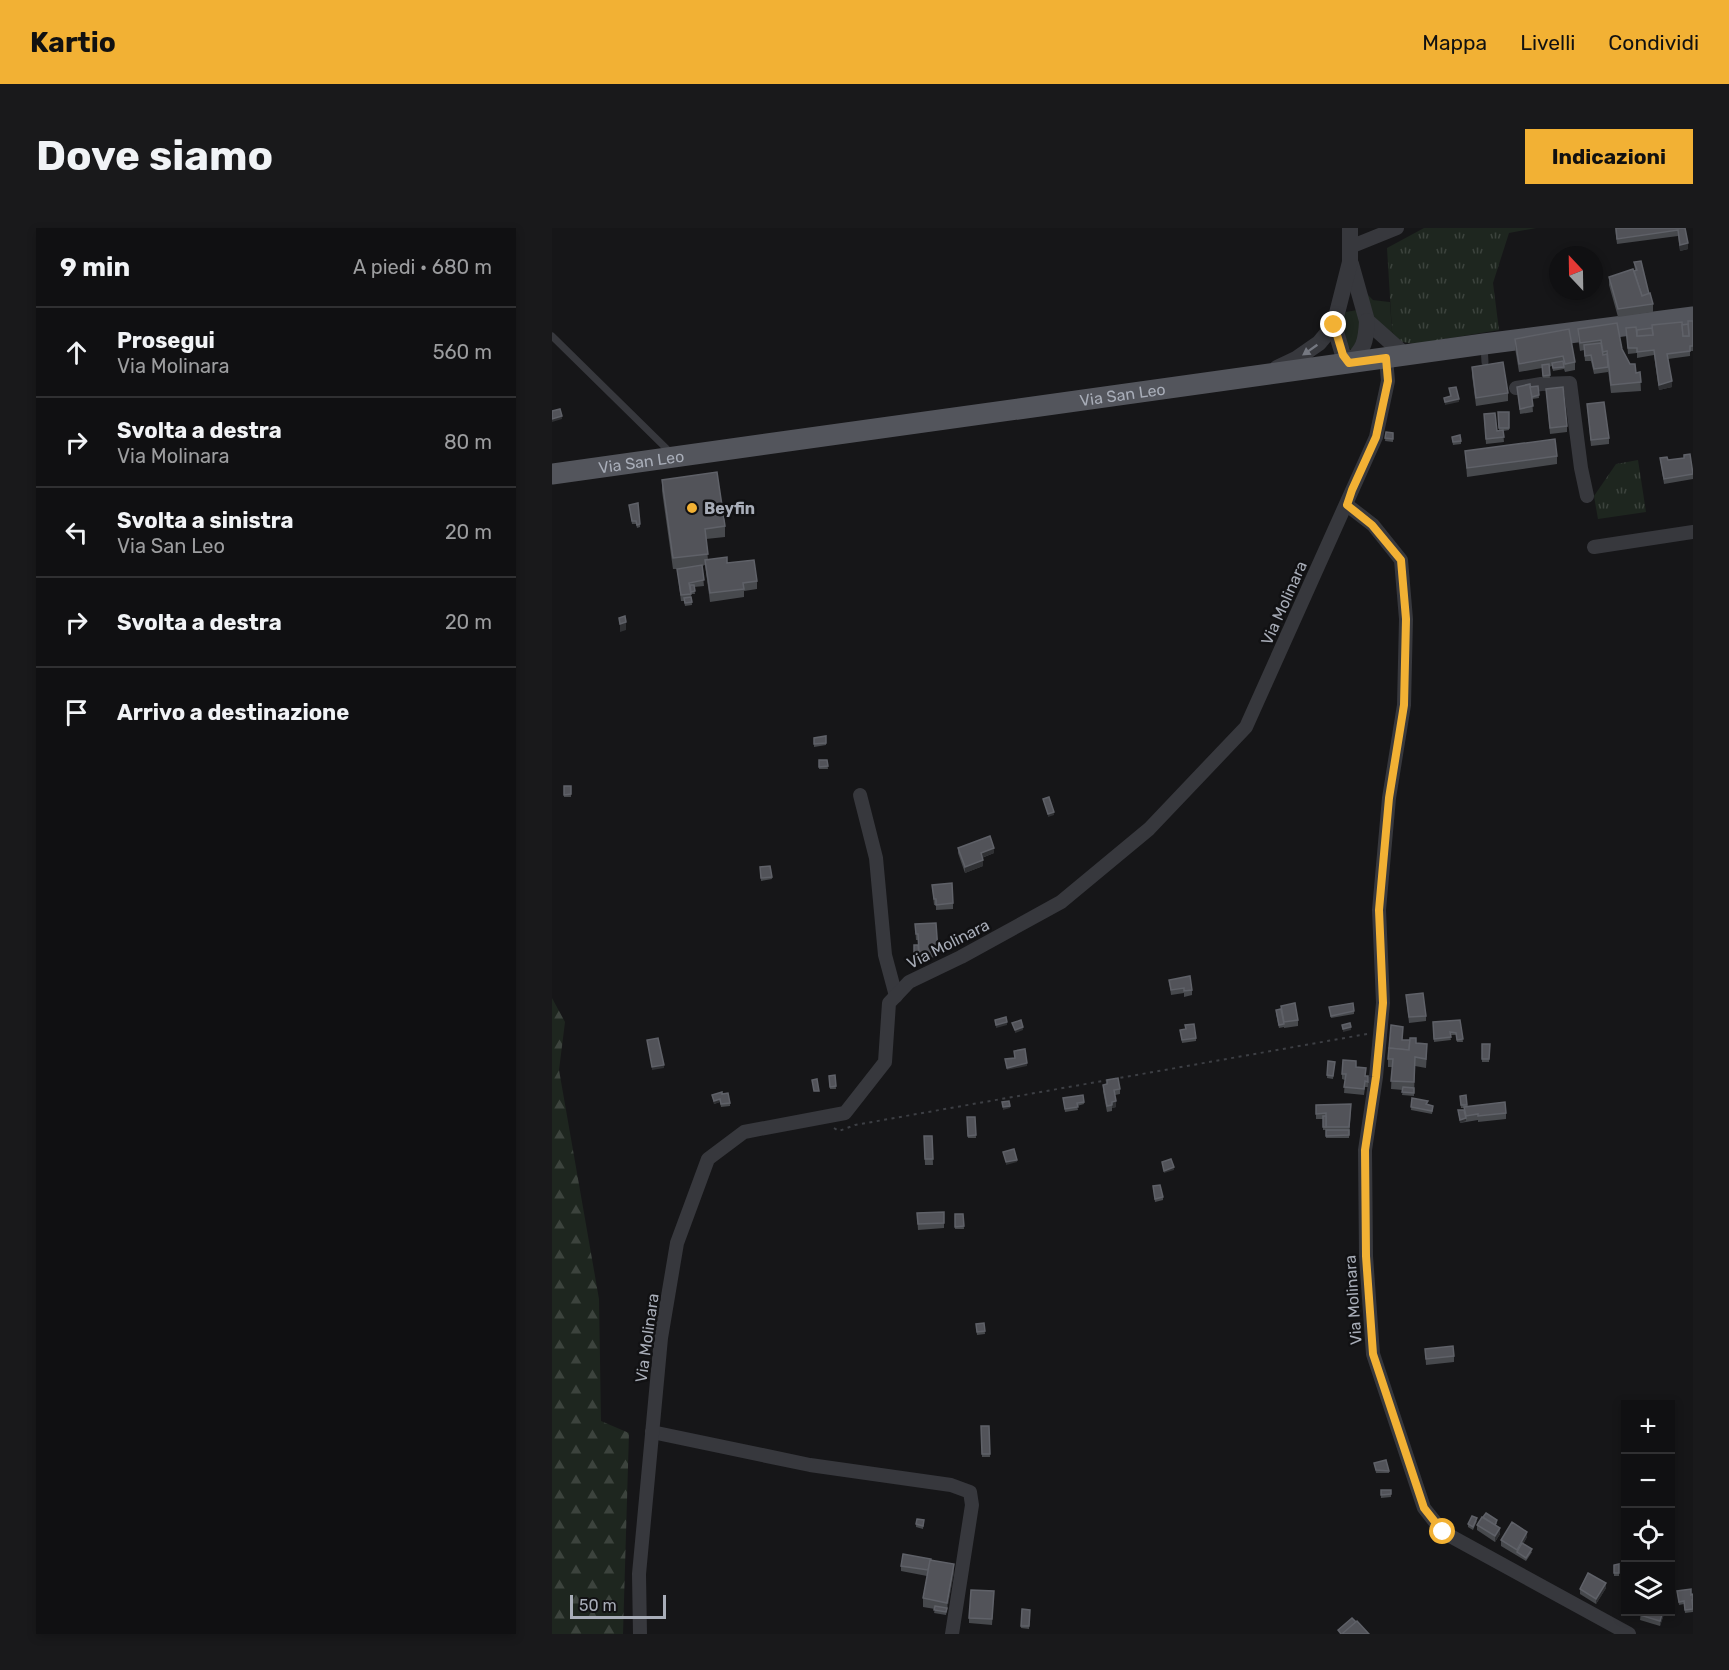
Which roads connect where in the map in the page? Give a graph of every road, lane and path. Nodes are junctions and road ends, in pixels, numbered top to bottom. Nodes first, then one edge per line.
1 (1350, 228) edge
2 (1397, 228) edge
3 (1350, 254) junction
4 (1693, 317) edge
5 (1367, 321) junction
6 (1334, 325) junction
7 (552, 336) edge
8 (1395, 357) junction
9 (1349, 363) junction
10 (1262, 375) junction
11 (1516, 388) edge
12 (675, 457) junction
13 (552, 474) edge
14 (1587, 496) dead end
15 (1347, 505) junction
16 (1693, 532) edge
17 (1594, 547) dead end
18 (860, 795) dead end
19 (896, 996) junction
20 (1380, 1032) junction
21 (831, 1114) junction
22 (652, 1432) junction
23 (640, 1634) edge
24 (952, 1634) edge
25 (1629, 1634) edge

1 - 3 street
2 - 3 street
3 - 5 street
3 - 6 street
4 - 8 main road, Via San Leo
5 - 8 street
5 - 9 street
6 - 9 street
6 -> 10 street
7 - 12 lane
8 - 9 main road, Via San Leo
8 - 15 street, Via Molinara
9 - 10 main road, Via San Leo
10 - 12 main road, Via San Leo
11 - 14 street
12 - 13 main road, Via San Leo
15 - 19 street, Via Molinara
15 - 20 street, Via Molinara
16 - 17 street
18 - 19 street
19 - 21 street, Via Molinara
20 - 21 path
20 - 25 street, Via Molinara
21 - 22 street, Via Molinara
22 - 23 street, Via Molinara
22 - 24 street

